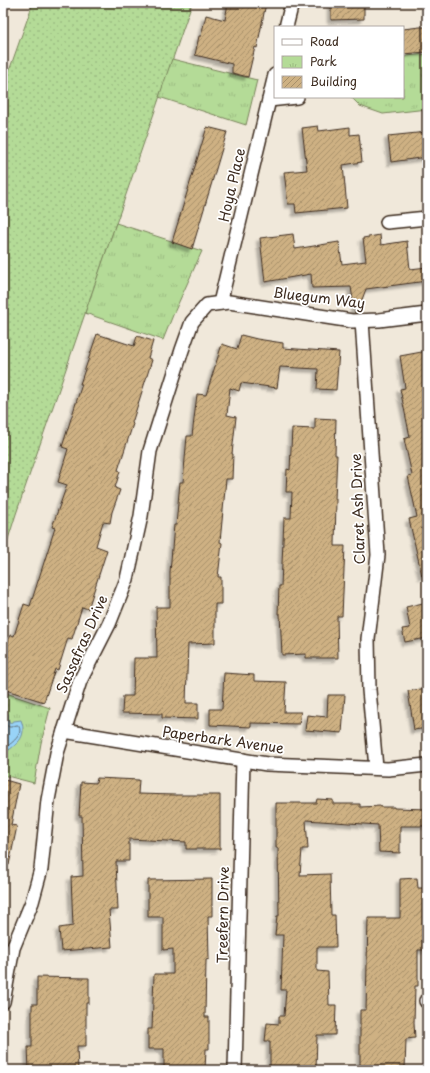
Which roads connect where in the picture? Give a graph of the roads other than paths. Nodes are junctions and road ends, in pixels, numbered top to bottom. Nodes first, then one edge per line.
1 (292, 3) edge
2 (286, 26) edge
3 (274, 79) edge
4 (288, 98) edge
5 (269, 100) junction
6 (427, 218) edge
7 (386, 222) dead end
8 (220, 303) junction
9 (207, 305) joint
10 (427, 314) edge
11 (362, 321) junction
12 (64, 732) junction
13 (243, 760) junction
14 (427, 765) edge
15 (376, 768) junction
16 (3, 1002) edge
17 (235, 1070) edge

1 - 2 street
3 - 5 street, Hoya Place
4 - 5 street
5 - 8 street, Hoya Place
6 - 7 street
8 - 9 street, Bluegum Way
8 - 11 street, Bluegum Way
9 - 12 street, Sassafras Drive
10 - 11 street, Bluegum Way
11 - 15 street, Claret Ash Drive
12 - 13 street, Paperbark Avenue
12 - 16 street, Sassafras Drive
13 - 15 street, Paperbark Avenue
13 - 17 street, Treefern Drive
14 - 15 street, Paperbark Avenue

